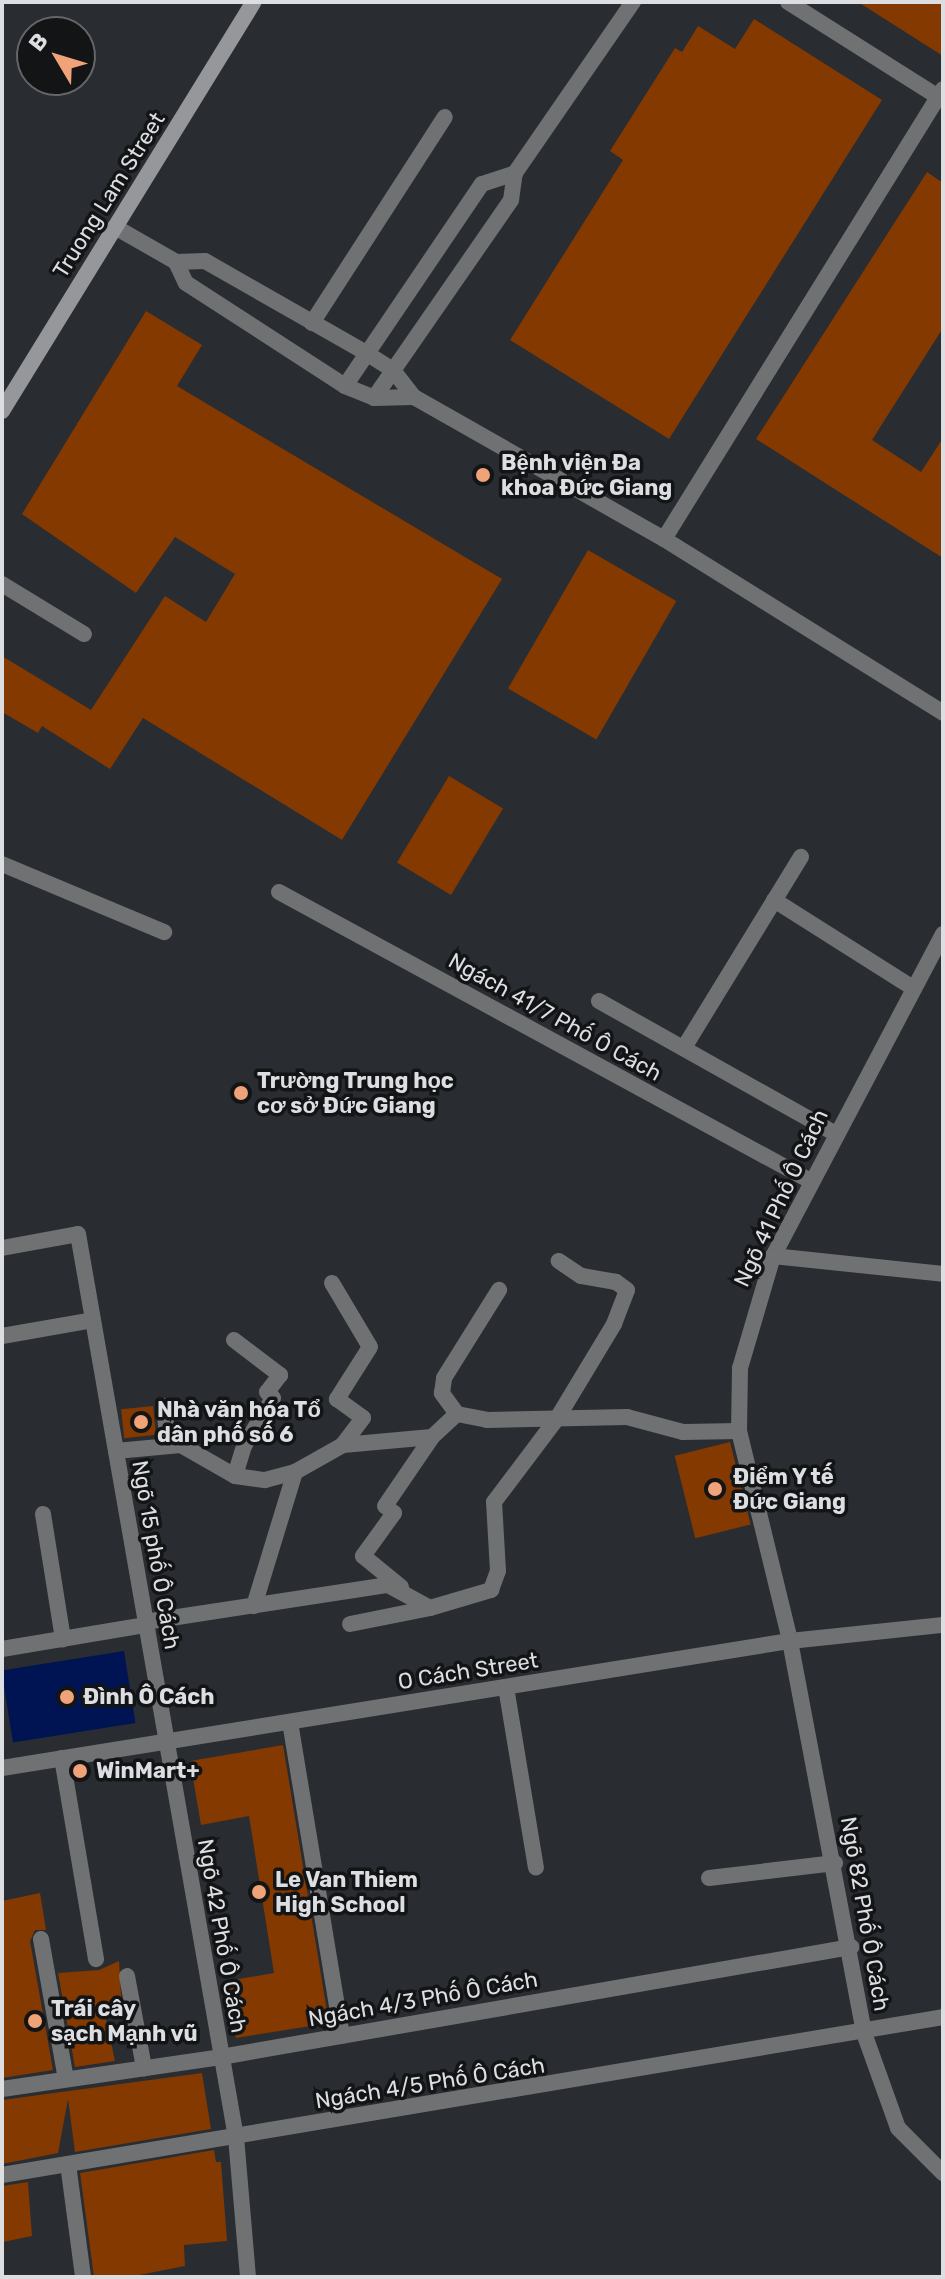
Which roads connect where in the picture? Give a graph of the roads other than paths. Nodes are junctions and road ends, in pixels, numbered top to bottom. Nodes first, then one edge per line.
1 (633, 2) edge
2 (788, 2) edge
3 (249, 4) edge
4 (941, 95) edge
5 (445, 117) dead end
6 (515, 173) junction
7 (115, 227) junction
8 (176, 262) junction
9 (312, 323) junction
10 (366, 353) junction
11 (392, 369) junction
12 (345, 386) junction
13 (414, 397) junction
14 (374, 398) junction
15 (2, 411) edge
16 (664, 539) junction
17 (2, 584) edge
18 (84, 634) dead end
19 (943, 713) edge
20 (801, 857) dead end
21 (2, 864) edge
22 (279, 892) dead end
23 (774, 900) junction
24 (164, 932) dead end
25 (943, 934) edge
26 (913, 988) junction
27 (599, 1001) dead end
28 (685, 1046) junction
29 (834, 1133) junction
30 (809, 1180) junction
31 (2, 1248) edge
32 (773, 1256) junction
33 (559, 1261) dead end
34 (943, 1274) edge
35 (332, 1283) dead end
36 (499, 1290) dead end
37 (93, 1320) junction
38 (2, 1336) edge
39 (234, 1340) dead end
40 (164, 1406) dead end
41 (457, 1414) junction
42 (558, 1417) junction
43 (739, 1431) junction
44 (432, 1437) junction
45 (168, 1442) junction
46 (343, 1445) junction
47 (116, 1451) junction
48 (295, 1472) junction
49 (235, 1476) junction
50 (43, 1514) dead end
51 (406, 1591) junction
52 (254, 1606) junction
53 (430, 1608) junction
54 (145, 1624) junction
55 (350, 1624) dead end
56 (943, 1625) edge
57 (63, 1639) junction
58 (790, 1641) junction
59 (2, 1649) edge
60 (506, 1687) junction
61 (290, 1722) junction
62 (166, 1742) junction
63 (62, 1758) junction
64 (2, 1768) edge
65 (835, 1863) junction
66 (536, 1868) dead end
67 (709, 1878) dead end
68 (41, 1939) dead end
69 (851, 1947) junction
70 (96, 1959) dead end
71 (127, 1976) dead end
72 (943, 2017) edge
73 (864, 2033) junction
74 (342, 2036) junction
75 (221, 2057) junction
76 (144, 2068) junction
77 (66, 2079) junction
78 (2, 2089) edge
79 (236, 2137) junction
80 (68, 2164) junction
81 (943, 2173) edge
82 (2, 2175) edge
83 (83, 2277) edge
84 (248, 2277) edge

1 - 6 street
2 - 4 street
3 - 7 main road, Truong Lam Street
4 - 16 street
5 - 9 street
6 - 10 street
6 - 11 street
7 - 8 street
7 - 15 main road, Truong Lam Street
8 - 9 street
8 - 12 street
9 - 10 street
10 - 11 street
10 - 12 street
11 - 13 street
11 - 14 street
12 - 14 street
13 - 14 street
13 - 16 street
16 - 19 street
17 - 18 street
20 - 23 street
21 - 24 street
22 - 30 street, Ngách 41/7 Phố Ô Cách
23 - 26 street
23 - 28 street
25 - 26 street, Ngõ 41 Phố Ô Cách
26 - 29 street, Ngõ 41 Phố Ô Cách
27 - 28 street
28 - 29 street
29 - 30 street, Ngõ 41 Phố Ô Cách
30 - 32 street, Ngõ 41 Phố Ô Cách
31 - 37 street, Ngõ 15 phố Ô Cách
32 - 34 street
32 - 43 street, Ngõ 41 Phố Ô Cách
33 - 42 street
35 - 46 street
36 - 41 street
37 - 38 street
37 - 47 street, Ngõ 15 phố Ô Cách
39 - 49 street
40 - 45 street
41 - 42 street
41 - 44 street
42 - 43 street
42 - 53 street
43 - 58 street, Ngõ 41 Phố Ô Cách
44 - 46 street
44 - 51 street
45 - 47 street
45 - 49 street
46 - 48 street
47 - 54 street, Ngõ 15 phố Ô Cách
48 - 49 street
48 - 52 street
50 - 57 street
51 - 52 street
51 - 53 street
52 - 54 street
53 - 55 street
54 - 57 street
54 - 62 street, Ngõ 15 phố Ô Cách
56 - 58 street, O Cách Street
57 - 59 street
58 - 60 street, O Cách Street
58 - 65 street, Ngõ 82 Phố Ô Cách
60 - 61 street, O Cách Street
60 - 66 street
61 - 62 street, O Cách Street
61 - 74 street
62 - 63 street, O Cách Street
62 - 75 street, Ngõ 42 Phố Ô Cách
63 - 64 street, O Cách Street
63 - 70 street
65 - 67 street
65 - 69 street, Ngõ 82 Phố Ô Cách
68 - 77 street
69 - 73 street, Ngõ 82 Phố Ô Cách
69 - 74 street, Ngách 4/3 Phố Ô Cách
71 - 76 street
72 - 73 street, Ngách 4/5 Phố Ô Cách
73 - 79 street, Ngách 4/5 Phố Ô Cách
73 - 81 street, Ngõ 82 Phố Ô Cách
74 - 75 street, Ngách 4/3 Phố Ô Cách
75 - 76 street, Ngách 4/3 Phố Ô Cách
75 - 79 street, Ngõ 42 Phố Ô Cách
76 - 77 street, Ngách 4/3 Phố Ô Cách
77 - 78 street, Ngách 4/3 Phố Ô Cách
79 - 80 street, Ngách 4/5 Phố Ô Cách
79 - 84 street, Ngõ 42 Phố Ô Cách
80 - 82 street, Ngách 4/5 Phố Ô Cách
80 - 83 street

